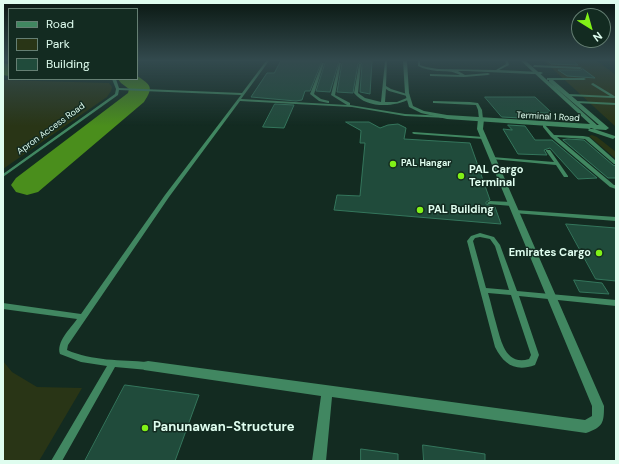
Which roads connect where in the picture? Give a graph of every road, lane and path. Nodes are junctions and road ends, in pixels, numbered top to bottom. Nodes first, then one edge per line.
1 (116, 83) edge
2 (252, 83) edge
3 (316, 83) edge
4 (336, 83) edge
5 (357, 83) edge
6 (384, 83) edge
7 (407, 83) edge
8 (545, 83) edge
9 (553, 83) edge
10 (594, 84) dead end
11 (384, 87) junction
12 (118, 88) junction
13 (243, 94) junction
14 (568, 95) junction
15 (408, 97) junction
16 (615, 97) edge
17 (239, 100) junction
18 (434, 102) dead end
19 (577, 102) junction
20 (383, 103) junction
21 (335, 104) junction
22 (616, 104) edge
23 (352, 106) junction
24 (447, 117) junction
25 (481, 119) junction
26 (587, 121) junction
27 (599, 121) junction
28 (544, 126) junction
29 (595, 126) junction
30 (605, 127) junction
31 (414, 133) dead end
32 (553, 136) junction
33 (613, 137) edge
34 (484, 138) junction
35 (548, 151) dead end
36 (492, 158) junction
37 (616, 163) edge
38 (556, 164) junction
39 (3, 176) edge
40 (566, 176) dead end
41 (616, 187) edge
42 (490, 203) dead end
43 (514, 208) junction
44 (616, 219) edge
45 (484, 290) junction
46 (515, 293) junction
47 (551, 296) junction
48 (616, 303) edge
49 (3, 306) edge
50 (82, 317) junction
51 (113, 363) junction
52 (148, 366) joint
53 (327, 391) junction
54 (56, 461) edge
55 (319, 461) edge

1 - 12 lane
2 - 13 lane
3 - 21 lane
4 - 23 lane
5 - 20 lane
6 - 11 lane
7 - 15 street
8 - 26 street
9 - 14 street
10 - 16 lane
11 - 15 lane
11 - 20 lane
12 - 13 lane
12 - 39 lane, Apron Access Road
13 - 17 lane
14 - 16 lane
14 - 19 street
15 - 20 lane
15 - 24 street, Terminal 1 Road
17 - 21 lane
17 - 50 lane
18 - 25 lane
19 - 22 lane
19 - 27 street
21 - 23 lane
23 - 24 lane
24 - 25 street, Terminal 1 Road
25 - 26 street, Terminal 1 Road
25 - 28 street, Terminal 1 Road
25 - 29 street, Terminal 1 Road
25 - 34 street
26 - 27 street, Terminal 1 Road
26 - 29 street
27 - 30 street
28 - 32 lane
28 - 33 street, Terminal 1 Road
29 - 30 street, Terminal 1 Road
29 - 33 street
30 - 33 street
31 - 34 lane
32 - 37 lane
32 - 41 lane
34 - 36 street
35 - 38 lane
36 - 38 lane
36 - 43 street
38 - 40 lane
42 - 43 lane
43 - 44 lane
43 - 47 street
45 - 46 lane
45 - 46 lane
45 - 46 lane
46 - 47 lane
47 - 48 lane
47 - 53 street
49 - 50 lane
50 - 51 lane
51 - 52 lane
51 - 54 lane
52 - 53 street
53 - 55 street

